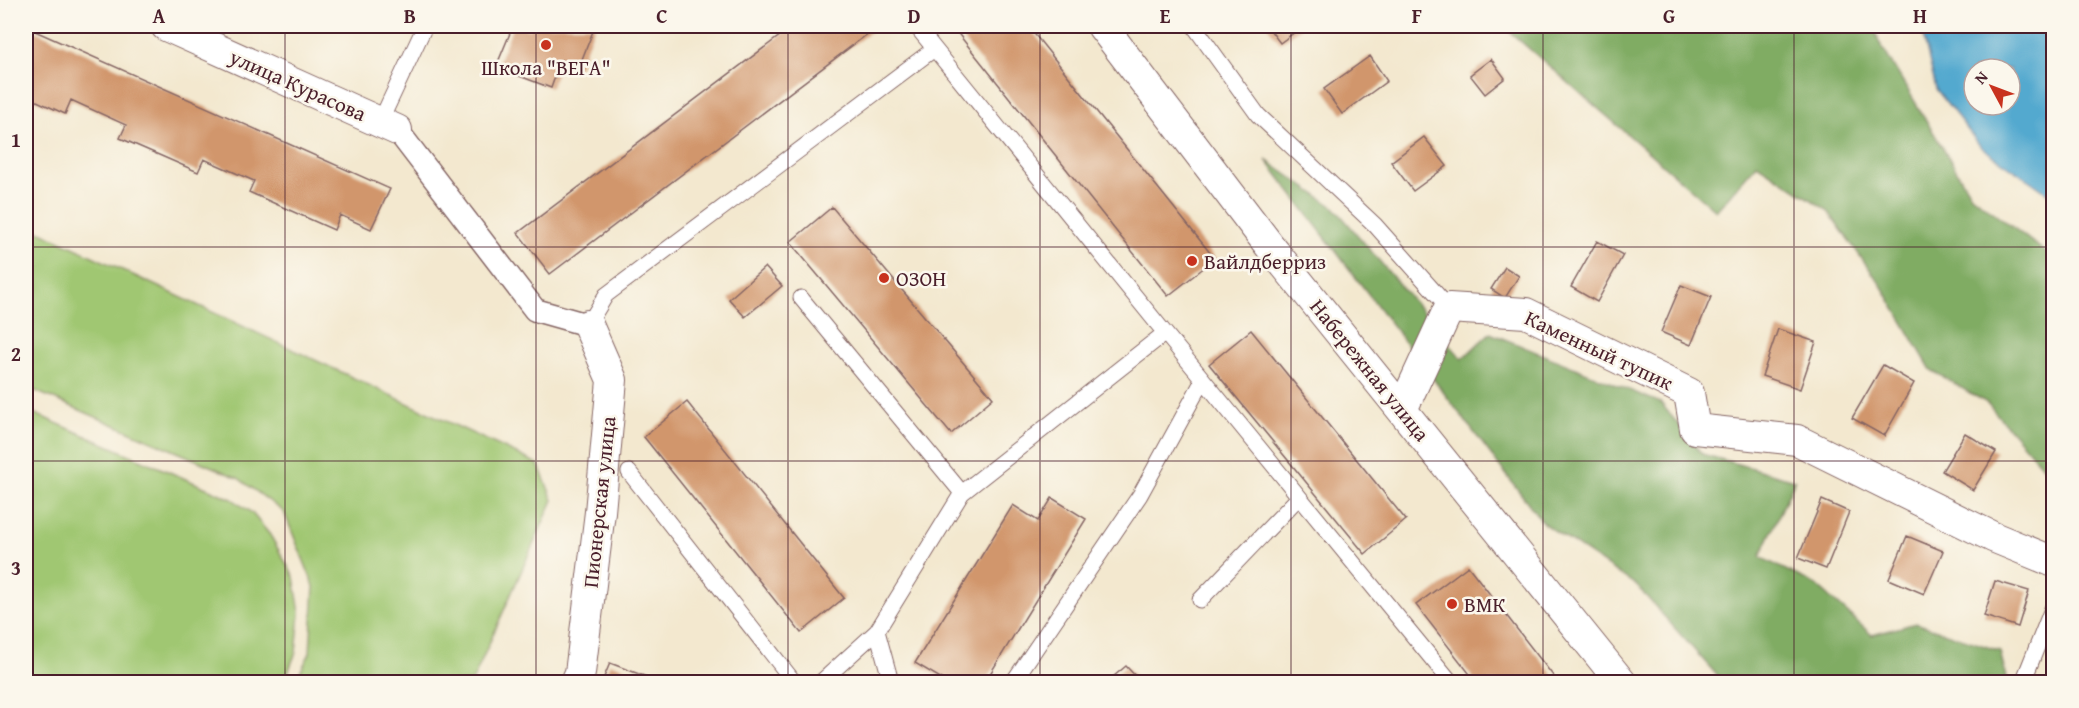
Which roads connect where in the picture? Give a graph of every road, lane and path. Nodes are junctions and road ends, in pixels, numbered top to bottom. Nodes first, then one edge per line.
1 (166, 26) edge
2 (425, 26) edge
3 (916, 26) edge
4 (1102, 26) edge
5 (1194, 26) edge
6 (934, 49) junction
7 (389, 126) junction
8 (801, 298) dead end
9 (1449, 308) junction
10 (588, 325) junction
11 (1165, 333) junction
12 (1203, 380) junction
13 (1402, 410) junction
14 (629, 472) dead end
15 (962, 493) junction
16 (1299, 496) junction
17 (2054, 562) edge
18 (1200, 600) dead end
19 (2054, 604) edge
20 (878, 631) junction
21 (576, 682) edge
22 (794, 682) edge
23 (820, 682) edge
24 (891, 682) edge
25 (1013, 682) edge
26 (1451, 682) edge
27 (1621, 682) edge
28 (2023, 682) edge

1 - 7 street, улица Курасова
2 - 7 lane
3 - 6 lane
4 - 13 street, Набережная улица
5 - 9 lane
6 - 10 lane
6 - 11 lane
7 - 10 street
8 - 15 lane
9 - 13 street
9 - 17 street, Каменный тупик
10 - 21 street, Пионерская улица
11 - 12 lane
11 - 15 lane
12 - 16 lane
12 - 25 lane
13 - 27 street, Набережная улица
14 - 22 lane
15 - 20 lane
16 - 18 lane
16 - 26 lane
19 - 28 lane
20 - 23 lane
20 - 24 lane

